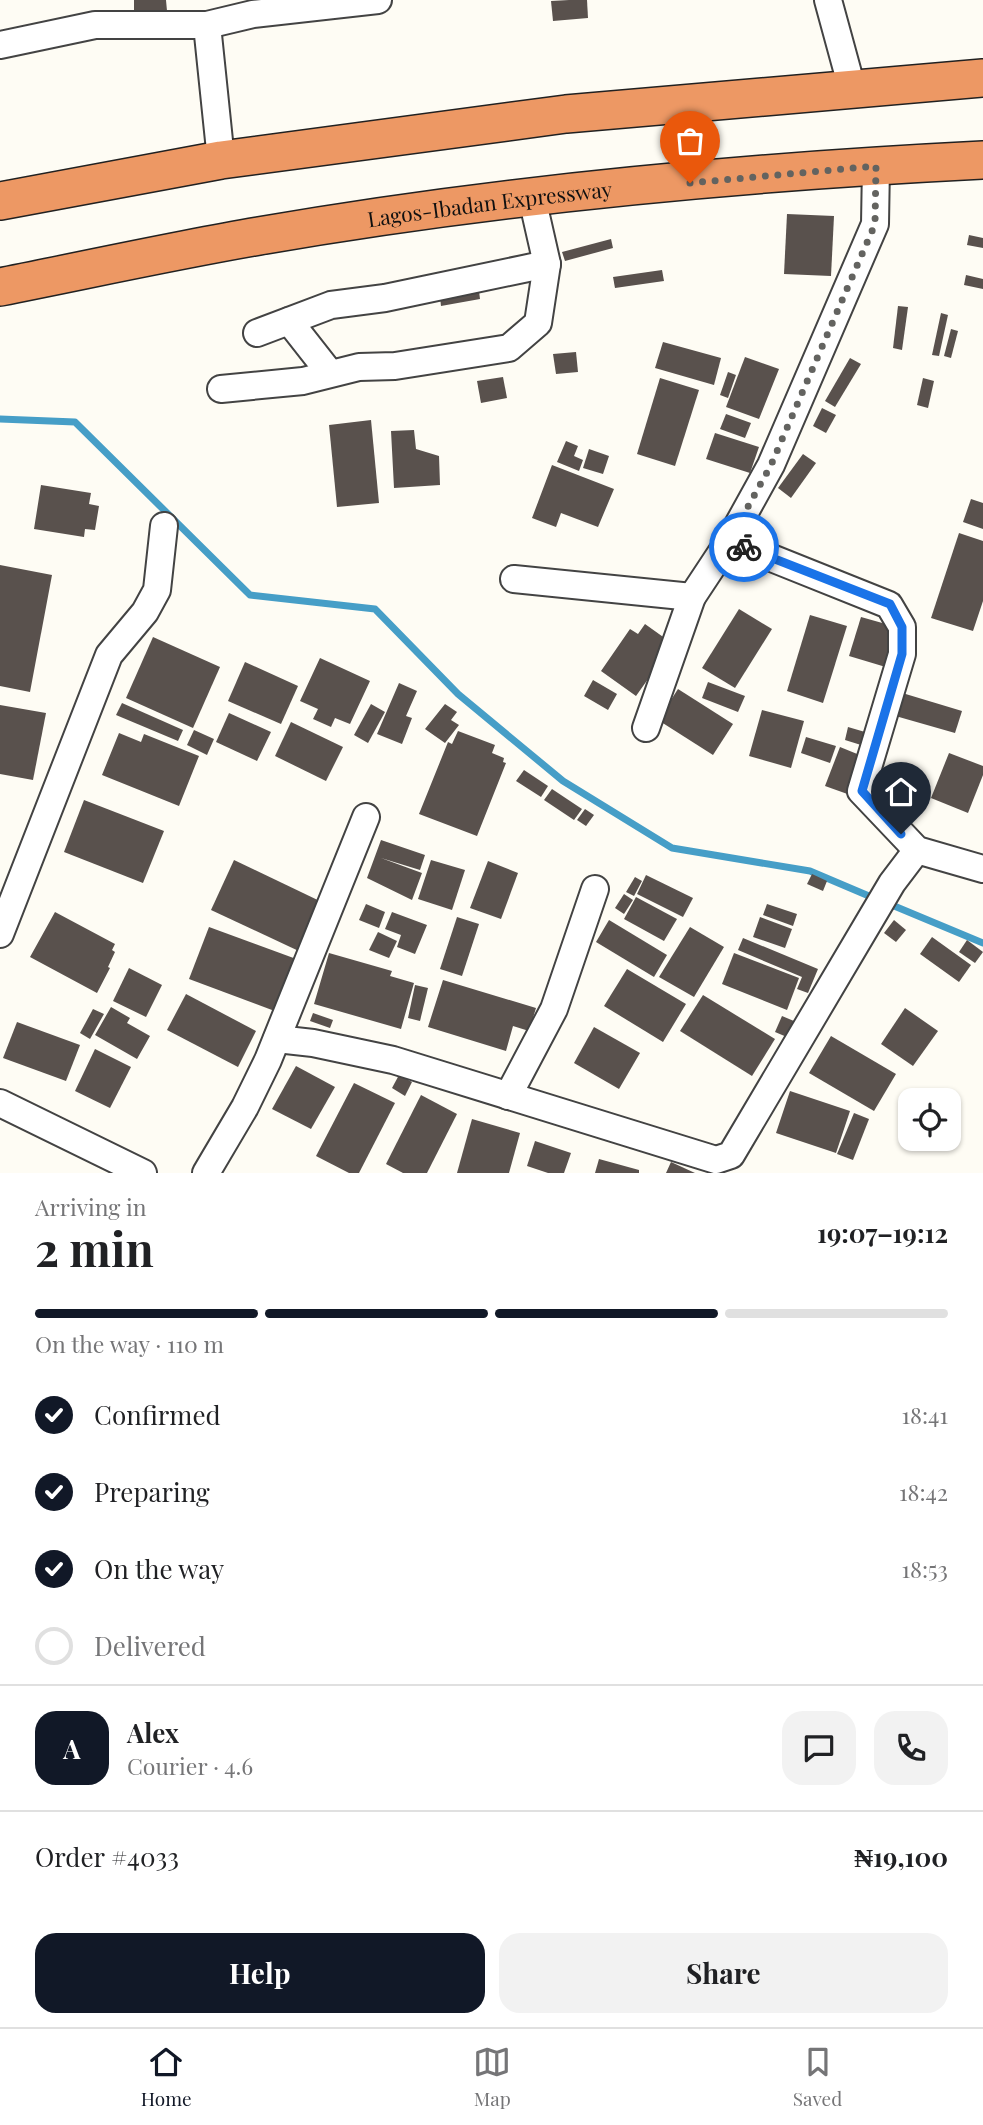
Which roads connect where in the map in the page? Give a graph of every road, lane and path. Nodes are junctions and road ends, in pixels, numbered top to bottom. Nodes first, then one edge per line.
1 (378, 0) edge
2 (828, 0) edge
3 (207, 25) junction
4 (0, 45) edge
5 (983, 78) edge
6 (852, 88) junction
7 (221, 160) junction
8 (983, 160) edge
9 (876, 166) junction
10 (532, 198) junction
11 (0, 201) edge
12 (547, 264) junction
13 (0, 287) edge
14 (289, 321) junction
15 (257, 333) dead end
16 (329, 372) junction
17 (221, 389) dead end
18 (164, 526) dead end
19 (729, 541) junction
20 (514, 579) dead end
21 (692, 597) junction
22 (646, 728) dead end
23 (366, 817) dead end
24 (903, 866) junction
25 (983, 869) edge
26 (595, 889) dead end
27 (0, 934) edge
28 (277, 1039) junction
29 (509, 1096) junction
30 (0, 1103) edge
31 (143, 1173) edge
32 (206, 1173) edge

1 - 3 street
2 - 6 street
3 - 4 street
3 - 7 street
5 - 6 highway
6 - 7 highway
7 - 11 highway
8 - 9 highway, Lagos-Ibadan Expressway
9 - 10 highway, Lagos-Ibadan Expressway
9 - 19 street
10 - 12 street
10 - 13 highway, Lagos-Ibadan Expressway
12 - 14 street
12 - 16 street
14 - 15 street
14 - 16 street
16 - 17 street
18 - 27 street
19 - 21 street
19 - 24 street
20 - 21 street
21 - 22 street
23 - 28 street
24 - 25 street
24 - 29 street
26 - 29 street
28 - 29 street
28 - 32 street
30 - 31 street

